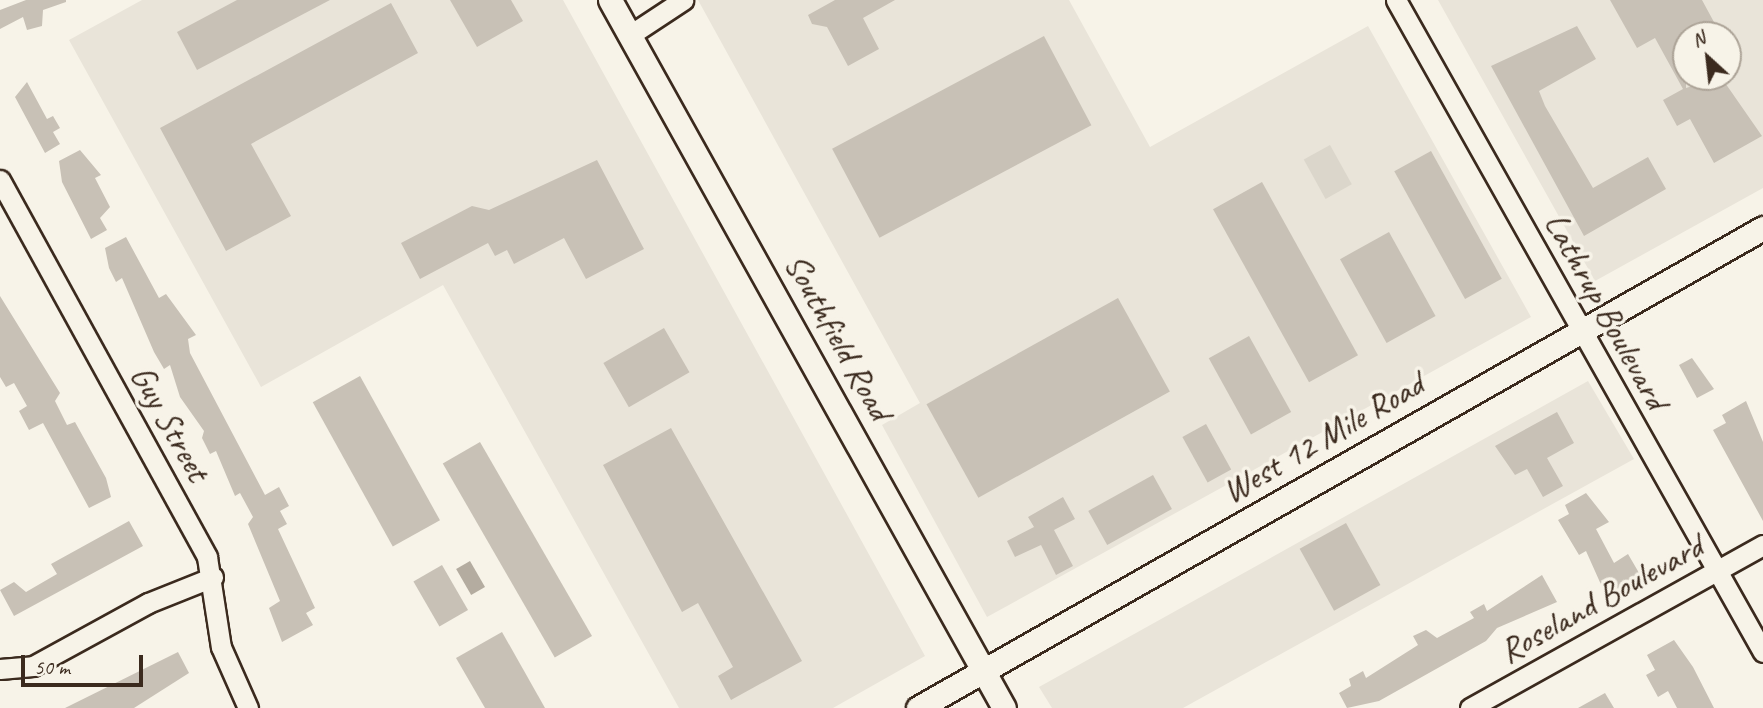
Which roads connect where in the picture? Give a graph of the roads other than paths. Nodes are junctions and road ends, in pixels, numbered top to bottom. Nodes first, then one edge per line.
1 (610, 0) edge
2 (683, 0) edge
3 (1396, 0) edge
4 (630, 35) junction
5 (0, 180) edge
6 (1763, 228) edge
7 (1582, 332) junction
8 (1763, 545) edge
9 (1717, 571) junction
10 (213, 577) junction
11 (1763, 652) edge
12 (0, 669) edge
13 (984, 671) junction
14 (248, 708) edge
15 (918, 708) edge
16 (1004, 708) edge
17 (1470, 708) edge

1 - 4 main road, Southfield Road
2 - 4 street
3 - 7 street, Lathrup Boulevard
4 - 13 main road, Southfield Road
5 - 10 street, Guy Street
6 - 7 main road, West 12 Mile Road
7 - 9 street, Lathrup Boulevard
7 - 13 main road, West 12 Mile Road
8 - 9 street, Roseland Boulevard
9 - 11 street, Lathrup Boulevard
9 - 17 street, Roseland Boulevard
10 - 12 street
10 - 14 street, Guy Street
13 - 15 main road, West 12 Mile Road
13 - 16 main road, Southfield Road

